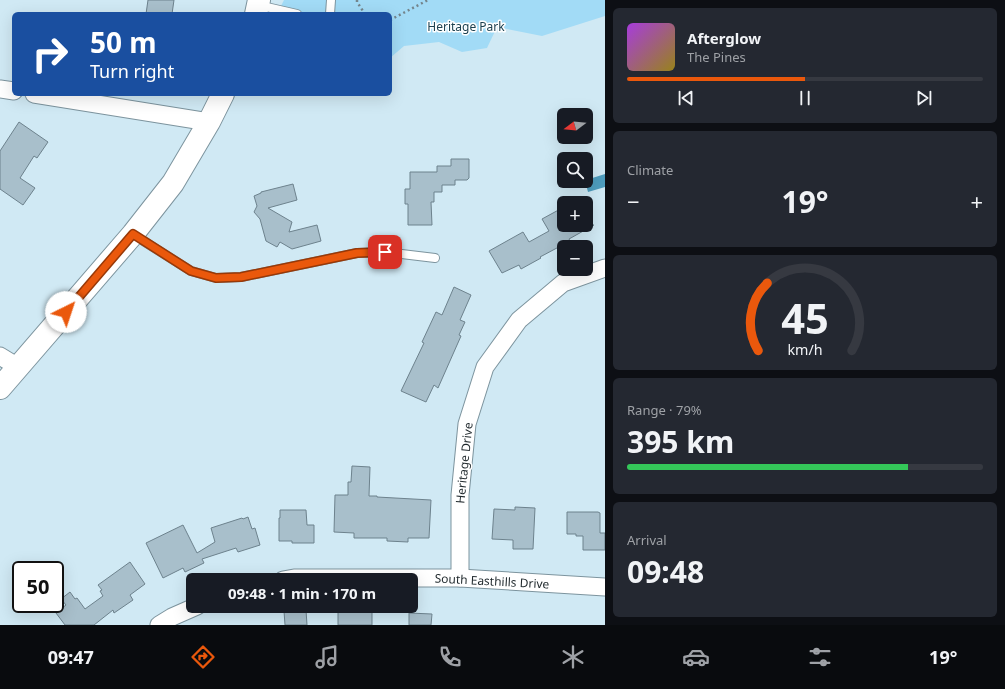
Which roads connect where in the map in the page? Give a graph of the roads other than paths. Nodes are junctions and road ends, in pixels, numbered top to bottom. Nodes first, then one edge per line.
1 (331, 0) edge
2 (257, 6) edge
3 (287, 12) edge
4 (330, 12) edge
5 (0, 89) edge
6 (12, 91) edge
7 (46, 96) edge
8 (222, 96) edge
9 (209, 122) junction
10 (133, 234) junction
11 (435, 258) dead end
12 (605, 268) edge
13 (0, 356) edge
14 (18, 367) junction
15 (0, 388) edge
16 (418, 578) edge
17 (460, 578) junction
18 (605, 587) edge
19 (186, 611) edge
20 (159, 625) edge

1 - 4 lane
2 - 3 lane
5 - 6 street
7 - 9 street
8 - 9 main road
9 - 10 main road
10 - 11 lane
10 - 14 main road
12 - 17 street, Heritage Drive
13 - 14 street
14 - 15 main road
16 - 17 street, South Easthills Drive
17 - 18 street, South Easthills Drive
19 - 20 street

